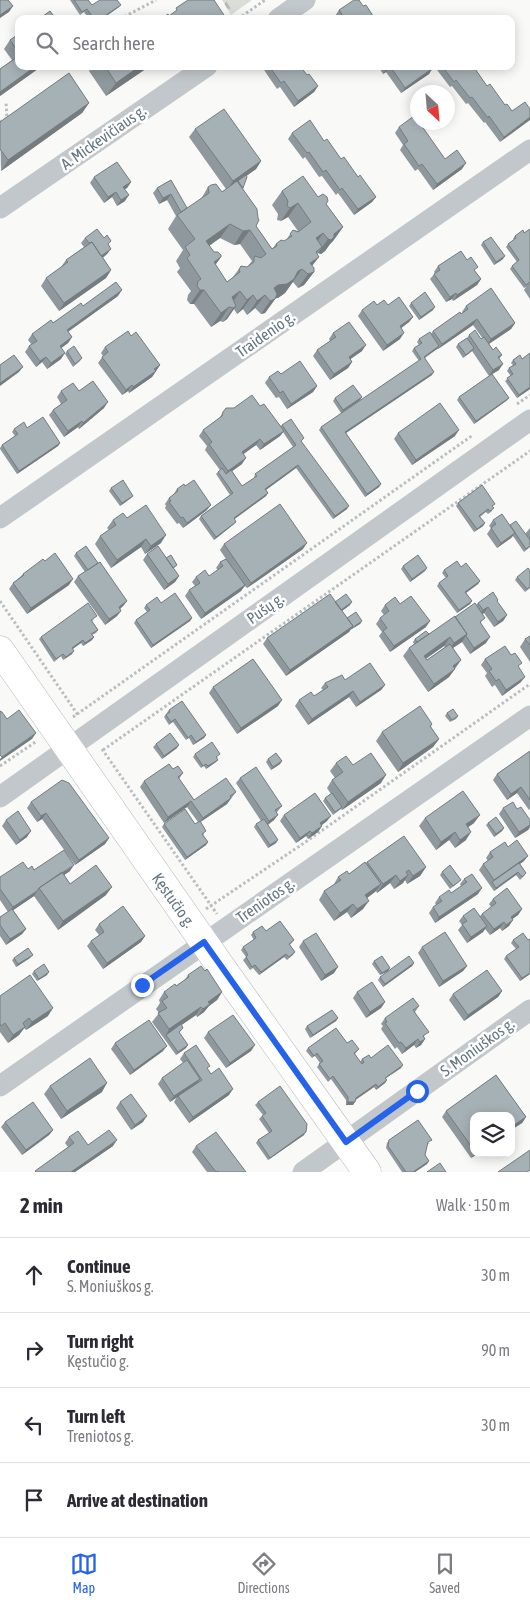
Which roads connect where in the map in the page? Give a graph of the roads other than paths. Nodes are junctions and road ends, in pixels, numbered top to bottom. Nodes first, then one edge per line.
1 (305, 0) edge
2 (284, 15) edge
3 (201, 70) edge
4 (530, 150) edge
5 (0, 208) edge
6 (523, 412) edge
7 (0, 518) edge
8 (0, 650) edge
9 (530, 716) edge
10 (62, 739) junction
11 (0, 797) edge
12 (196, 932) junction
13 (530, 1010) edge
14 (0, 1086) edge
15 (346, 1142) junction
16 (302, 1172) edge
17 (366, 1172) edge

1 - 2 street
3 - 5 street, A. Mickevičiaus g.
4 - 7 street, Traidenio g.
6 - 10 street, Pušų g.
8 - 10 main road, Kęstučio g.
9 - 12 street, Treniotos g.
10 - 11 street, Pušų g.
10 - 12 main road, Kęstučio g.
12 - 14 street, Treniotos g.
12 - 15 main road, Kęstučio g.
13 - 15 street, S. Moniuškos g.
15 - 16 street, S. Moniuškos g.
15 - 17 main road, Kęstučio g.

